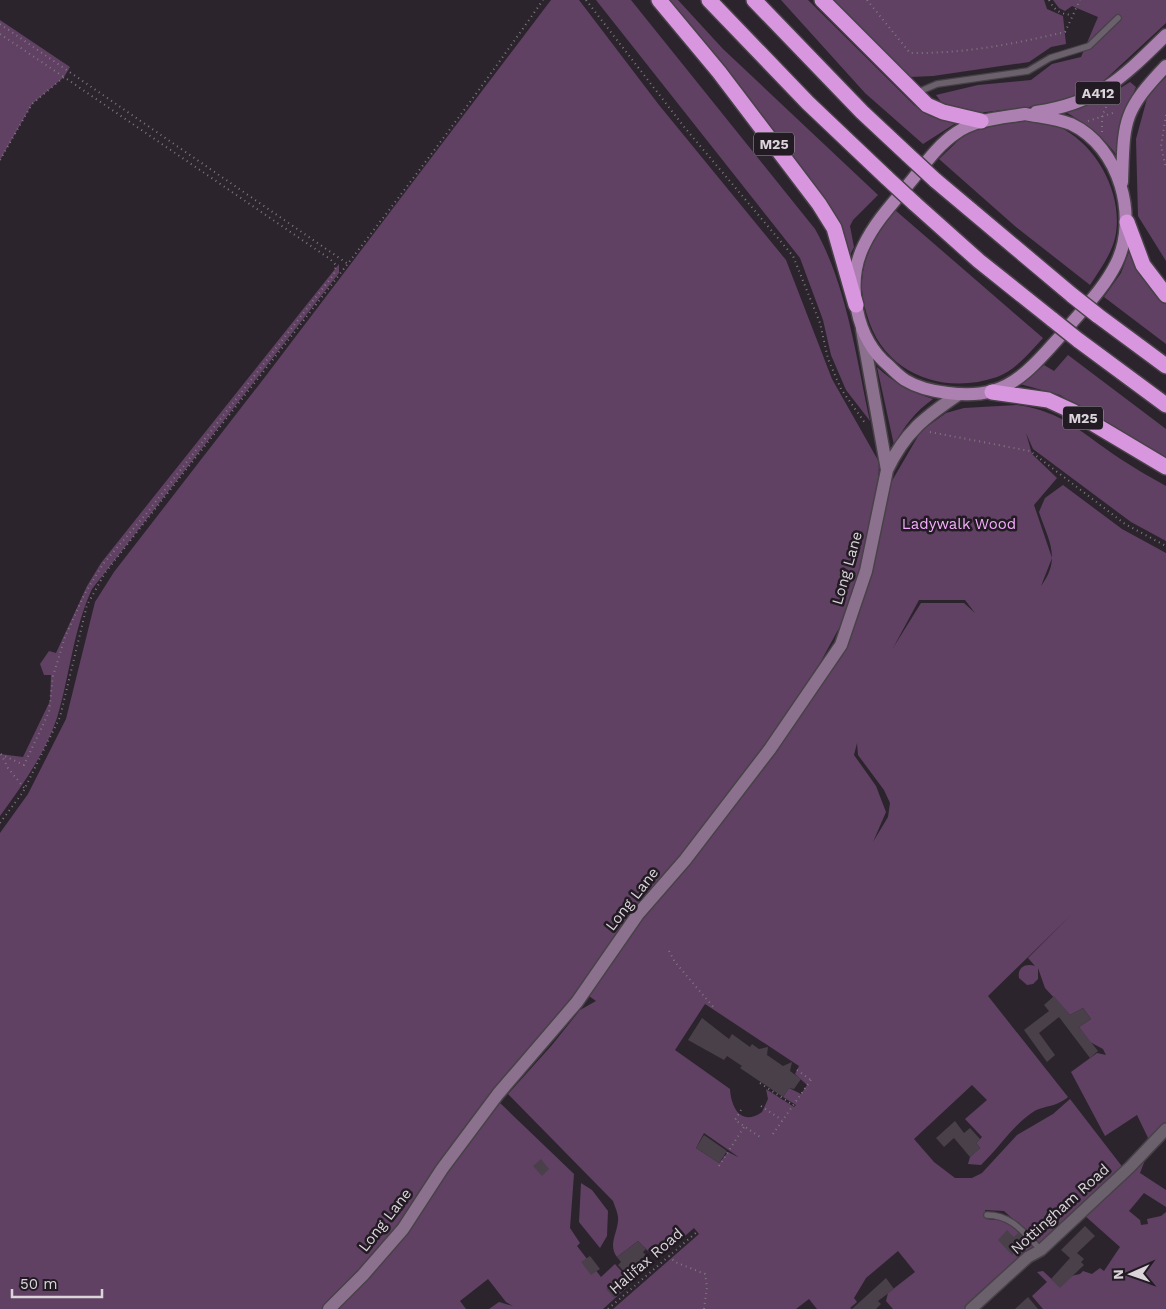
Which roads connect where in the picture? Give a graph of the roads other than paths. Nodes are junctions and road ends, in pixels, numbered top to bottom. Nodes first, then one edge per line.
1 (659, 0) edge
2 (709, 0) edge
3 (754, 0) edge
4 (822, 0) edge
5 (1118, 18) dead end
6 (1166, 35) edge
7 (1166, 66) edge
8 (914, 94) junction
9 (1025, 114) junction
10 (980, 121) junction
11 (1122, 192) junction
12 (1127, 222) junction
13 (1166, 294) edge
14 (856, 305) junction
15 (861, 326) junction
16 (1166, 366) edge
17 (992, 392) junction
18 (959, 394) junction
19 (1166, 405) edge
20 (1166, 467) edge
21 (887, 470) junction
22 (1166, 1129) edge
23 (987, 1215) dead end
24 (1041, 1250) junction
25 (329, 1309) edge
26 (971, 1309) edge

1 - 14 highway, M25
2 - 19 highway, bridge
3 - 16 highway, bridge
4 - 8 highway
5 - 8 lane
6 - 9 main road, A412
7 - 11 main road, A412
8 - 10 highway
9 - 10 main road
9 - 11 main road
10 - 14 main road
11 - 12 main road
12 - 13 highway
12 - 17 main road
14 - 15 main road
15 - 18 main road
15 - 21 street, Long Lane
17 - 18 main road
17 - 20 highway, M25
18 - 21 street, Long Lane
21 - 25 street, Long Lane
22 - 24 street, Nottingham Road
23 - 24 lane
24 - 26 street, Nottingham Road

